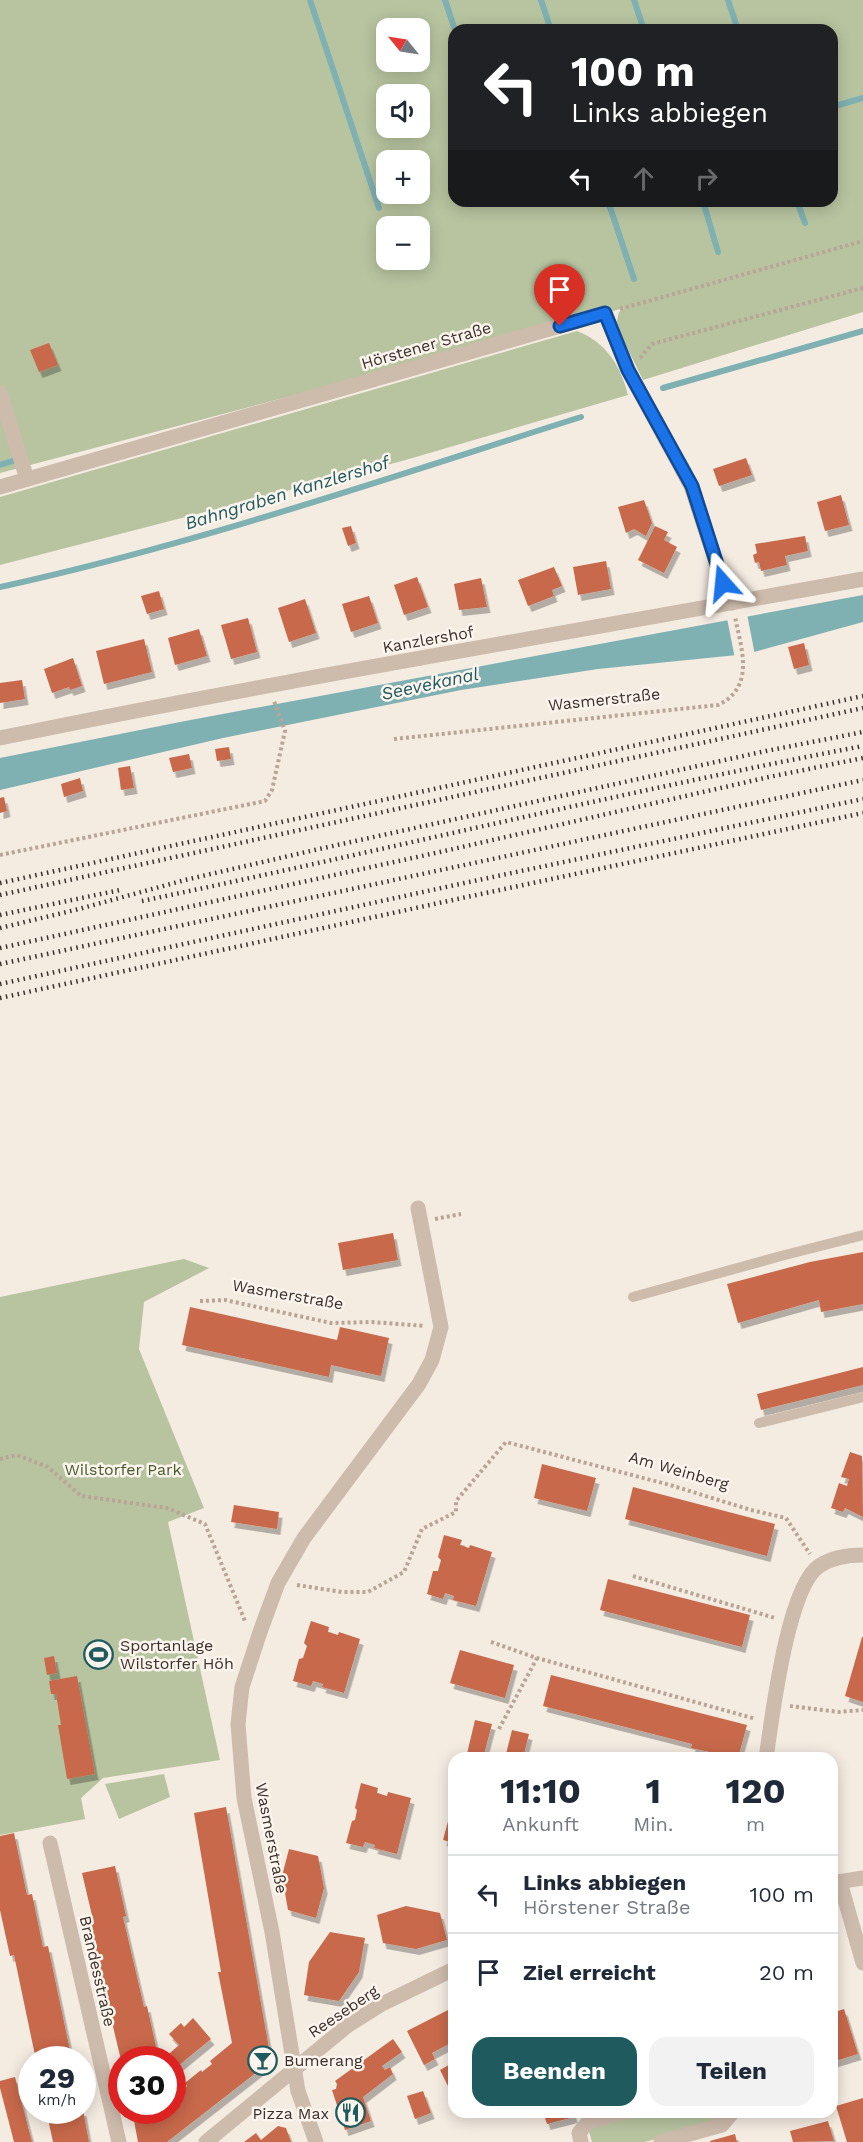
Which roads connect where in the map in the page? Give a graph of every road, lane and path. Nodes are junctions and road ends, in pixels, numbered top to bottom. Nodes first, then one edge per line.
1 (863, 241) edge
2 (863, 288) edge
3 (605, 313) junction
4 (652, 345) dead end
5 (0, 393) edge
6 (27, 479) junction
7 (0, 487) edge
8 (863, 579) edge
9 (733, 609) junction
10 (273, 698) dead end
11 (0, 738) edge
12 (393, 739) dead end
13 (0, 855) edge
14 (418, 1208) dead end
15 (461, 1214) dead end
16 (433, 1220) dead end
17 (863, 1235) edge
18 (633, 1297) dead end
19 (200, 1301) dead end
20 (441, 1327) junction
21 (863, 1397) edge
22 (759, 1423) dead end
23 (0, 1459) edge
24 (863, 1555) edge
25 (818, 1567) junction
26 (633, 1576) dead end
27 (278, 1583) junction
28 (790, 1622) junction
29 (260, 1632) junction
30 (491, 1642) dead end
31 (537, 1658) junction
32 (775, 1703) junction
33 (863, 1710) edge
34 (771, 1723) junction
35 (499, 1729) dead end
36 (767, 1752) edge
37 (50, 1843) dead end
38 (863, 1878) edge
39 (838, 1882) edge
40 (838, 1888) edge
41 (863, 1963) edge
42 (448, 1972) edge
43 (295, 2069) junction
44 (602, 2118) edge
45 (728, 2118) edge
46 (119, 2142) edge
47 (206, 2142) edge
48 (316, 2142) edge
49 (581, 2142) edge
50 (661, 2142) edge

1 - 3 path
2 - 4 path
3 - 6 street, Hörstener Straße
3 - 9 street
5 - 6 street
6 - 7 street, Hörstener Straße
8 - 9 street, Kanzlershof
9 - 11 street, Kanzlershof
9 - 12 path, Wasmerstraße
10 - 13 path
14 - 20 street, Wasmerstraße
15 - 16 path
17 - 18 lane
19 - 20 path, Wasmerstraße
20 - 27 street, Wasmerstraße
21 - 22 lane
23 - 29 path
24 - 25 street
25 - 27 path, Am Weinberg
25 - 28 street
26 - 28 path
27 - 29 street, Wasmerstraße
28 - 32 street
29 - 43 street, Wasmerstraße
30 - 31 path
31 - 34 path
31 - 35 path
32 - 33 path
32 - 34 street
34 - 36 street
37 - 46 street, Brandesstraße
38 - 39 street
40 - 41 street
42 - 43 street, Reeseberg
43 - 47 street, Reeseberg
43 - 48 street, Wasmerstraße
44 - 49 street
45 - 50 street

